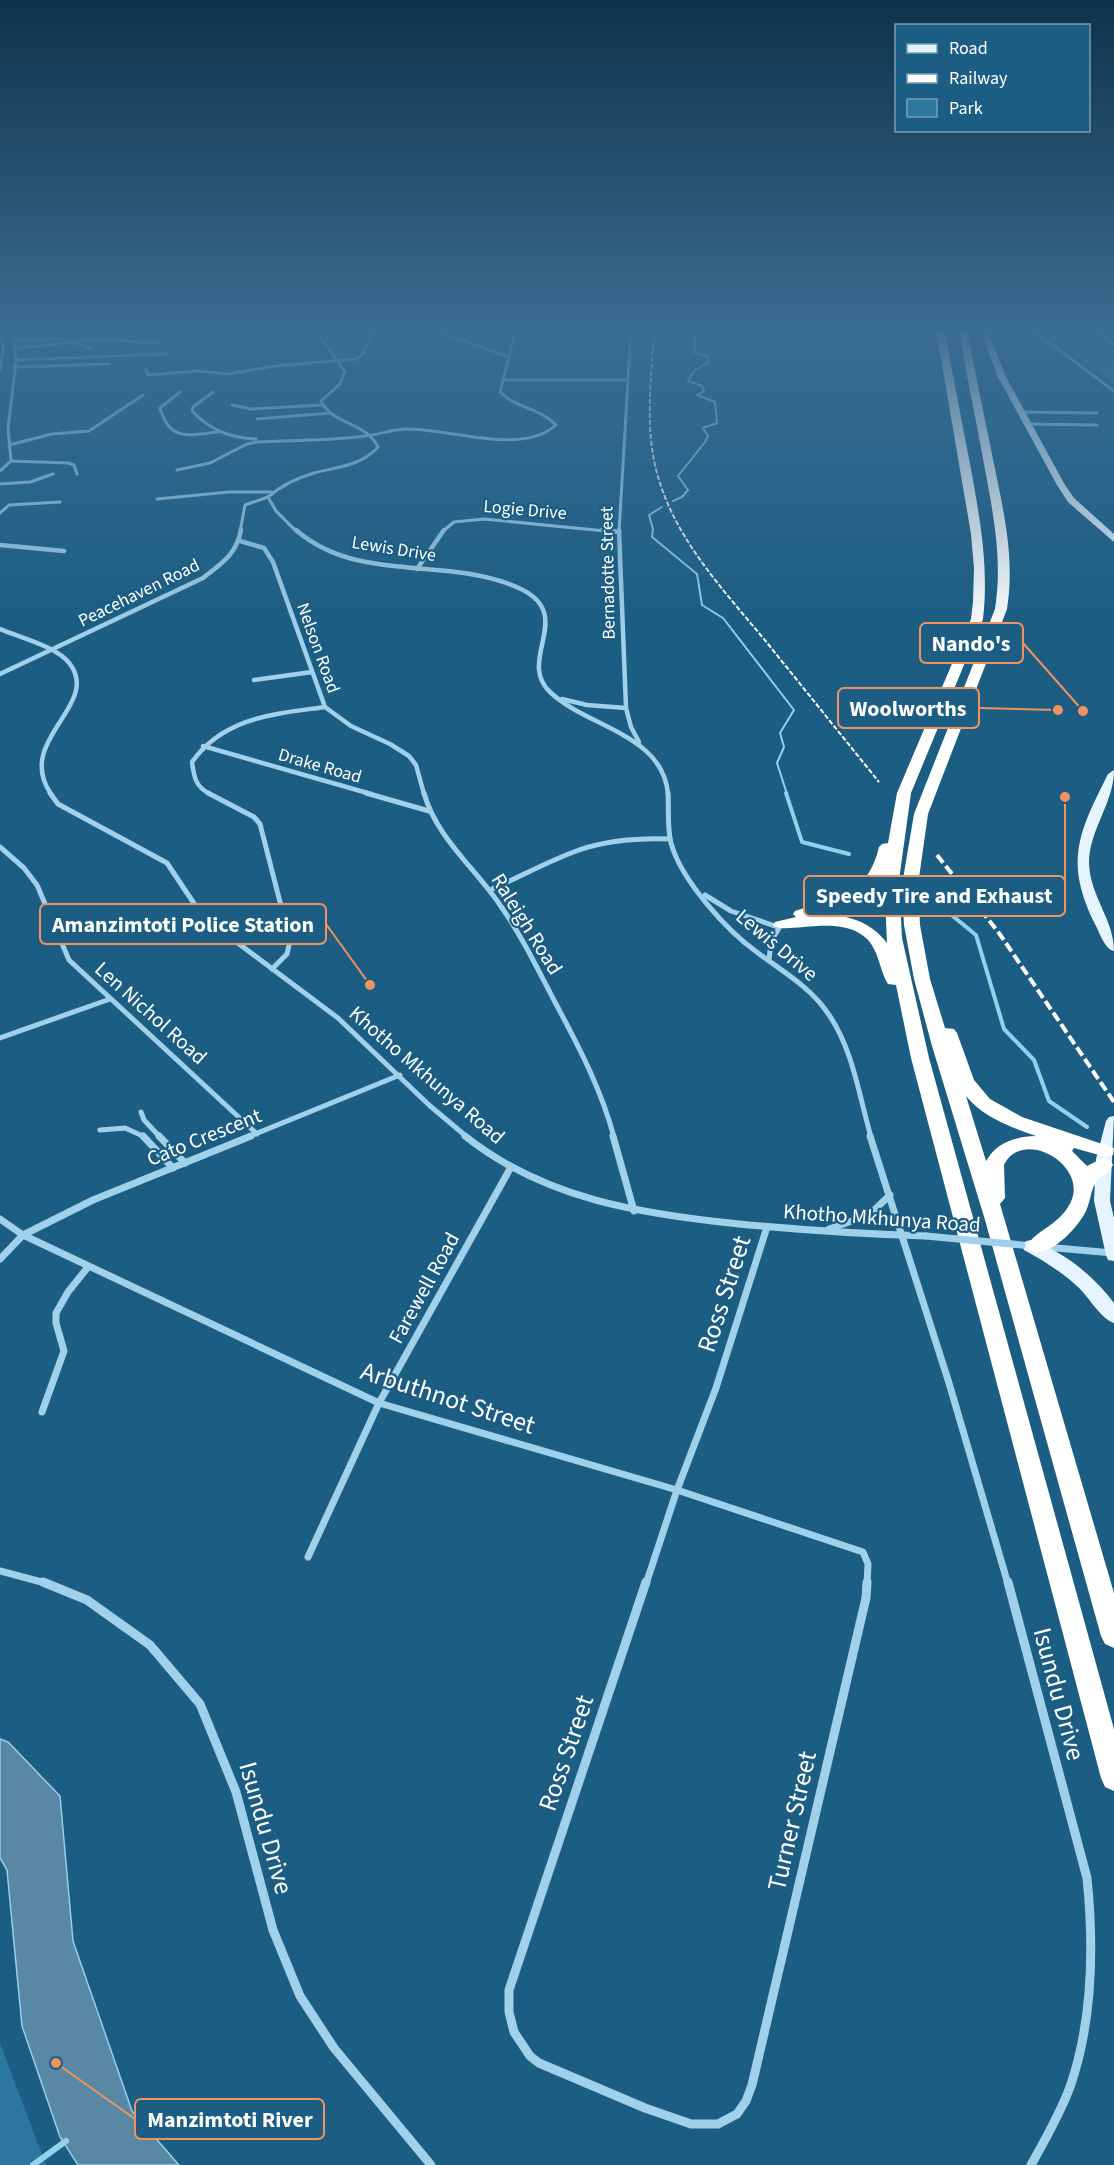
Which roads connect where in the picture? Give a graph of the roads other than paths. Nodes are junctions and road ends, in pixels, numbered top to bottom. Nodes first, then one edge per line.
1 (8, 430) edge
2 (90, 430) edge
3 (170, 430) edge
4 (215, 430) edge
5 (363, 430) edge
6 (387, 430) edge
7 (421, 430) edge
8 (554, 430) edge
9 (625, 430) edge
10 (958, 430) edge
11 (983, 430) edge
12 (1030, 430) edge
13 (217, 432) junction
14 (367, 432) junction
15 (373, 435) junction
16 (9, 445) junction
17 (11, 461) junction
18 (177, 470) dead end
19 (0, 471) edge
20 (53, 474) dead end
21 (76, 474) dead end
22 (0, 484) edge
23 (272, 492) junction
24 (268, 497) junction
25 (157, 499) dead end
26 (60, 502) dead end
27 (0, 513) edge
28 (619, 532) junction
29 (1114, 539) edge
30 (240, 541) junction
31 (0, 545) edge
32 (64, 551) dead end
33 (417, 569) junction
34 (0, 629) edge
35 (49, 651) junction
36 (312, 672) junction
37 (0, 674) edge
38 (254, 680) dead end
39 (559, 697) junction
40 (325, 707) junction
41 (626, 708) junction
42 (639, 742) junction
43 (203, 746) junction
44 (1114, 774) edge
45 (1111, 789) edge
46 (900, 807) junction
47 (429, 811) junction
48 (670, 839) junction
49 (0, 847) edge
50 (694, 884) junction
51 (490, 890) junction
52 (780, 926) junction
53 (915, 944) junction
54 (1114, 947) edge
55 (769, 960) junction
56 (272, 969) junction
57 (110, 999) junction
58 (911, 1023) junction
59 (0, 1038) edge
60 (400, 1076) junction
61 (141, 1112) dead end
62 (100, 1130) dead end
63 (257, 1134) junction
64 (1033, 1144) junction
65 (1107, 1146) edge
66 (185, 1163) junction
67 (511, 1167) junction
68 (173, 1168) junction
69 (1085, 1185) junction
70 (890, 1195) junction
71 (634, 1211) junction
72 (0, 1219) edge
73 (995, 1220) junction
74 (767, 1227) junction
75 (826, 1230) junction
76 (23, 1235) junction
77 (903, 1235) junction
78 (1029, 1246) junction
79 (1114, 1254) edge
80 (0, 1259) edge
81 (88, 1267) junction
82 (1114, 1316) edge
83 (379, 1403) junction
84 (42, 1412) dead end
85 (677, 1490) junction
86 (308, 1557) dead end
87 (866, 1557) joint
88 (0, 1570) edge
89 (1114, 1636) edge
90 (1114, 1778) edge
91 (749, 2094) joint
92 (431, 2165) edge
93 (1031, 2165) edge

1 - 16 street
2 - 16 street
3 - 13 street
4 - 13 street
5 - 14 street
6 - 15 street
7 - 8 street
9 - 28 street, Bernadotte Street
10 - 46 highway
11 - 53 highway
12 - 29 main road
13 - 14 street
14 - 15 street
15 - 18 street
15 - 23 street
16 - 17 street
17 - 19 street
17 - 21 street
20 - 22 street
23 - 24 street
23 - 25 street
24 - 30 street
24 - 33 street, Lewis Drive
26 - 27 street
28 - 33 street, Logie Drive
28 - 41 street, Bernadotte Street
30 - 35 street, Peacehaven Road
30 - 36 street, Nelson Road
31 - 32 street
33 - 39 street, Lewis Drive
34 - 35 street, Khotho Mkhunya Road
35 - 37 street
35 - 56 street, Khotho Mkhunya Road
36 - 38 street
36 - 40 street, Nelson Road
39 - 41 street
39 - 42 street, Lewis Drive
40 - 43 street, Nelson Road
40 - 47 street, Raleigh Road
41 - 42 street, Bernadotte Street
42 - 48 street, Lewis Drive
43 - 47 street, Drake Road
43 - 56 street
44 - 45 main road
45 - 54 main road
46 - 52 highway
46 - 58 highway
47 - 51 street, Raleigh Road
48 - 50 street, Lewis Drive
48 - 51 street
49 - 57 street, Len Nichol Road
50 - 52 street
50 - 55 street, Lewis Drive
51 - 71 street, Raleigh Road
52 - 55 street
52 - 58 highway
53 - 65 highway
53 - 73 highway
55 - 70 street, Lewis Drive
56 - 60 street, Khotho Mkhunya Road
57 - 59 street
57 - 63 street, Len Nichol Road
58 - 90 highway
60 - 63 street, Cato Crescent
60 - 67 street, Khotho Mkhunya Road
61 - 66 street
62 - 68 street
63 - 66 street, Cato Crescent
64 - 65 highway
64 - 69 highway
64 - 73 highway
65 - 69 highway
65 - 79 main road
66 - 68 street, Cato Crescent
67 - 71 street, Khotho Mkhunya Road
67 - 83 street, Farewell Road
68 - 76 street, Cato Crescent
69 - 78 highway
70 - 75 street
70 - 77 street, Lewis Drive
71 - 74 street, Khotho Mkhunya Road
72 - 76 street, Arbuthnot Street
73 - 89 highway
74 - 75 street, Khotho Mkhunya Road
74 - 85 street, Ross Street
75 - 77 street, Khotho Mkhunya Road
76 - 80 street, Cato Crescent
76 - 81 street, Arbuthnot Street
77 - 78 street, Khotho Mkhunya Road, bridge
77 - 93 street, Isundu Drive
78 - 79 street, Khotho Mkhunya Road
78 - 82 main road
81 - 83 street, Arbuthnot Street
81 - 84 street
83 - 85 street, Arbuthnot Street
83 - 86 street, Farewell Road
85 - 87 street, Arbuthnot Street
85 - 91 street, Ross Street
87 - 91 street, Turner Street
88 - 92 street, Isundu Drive

